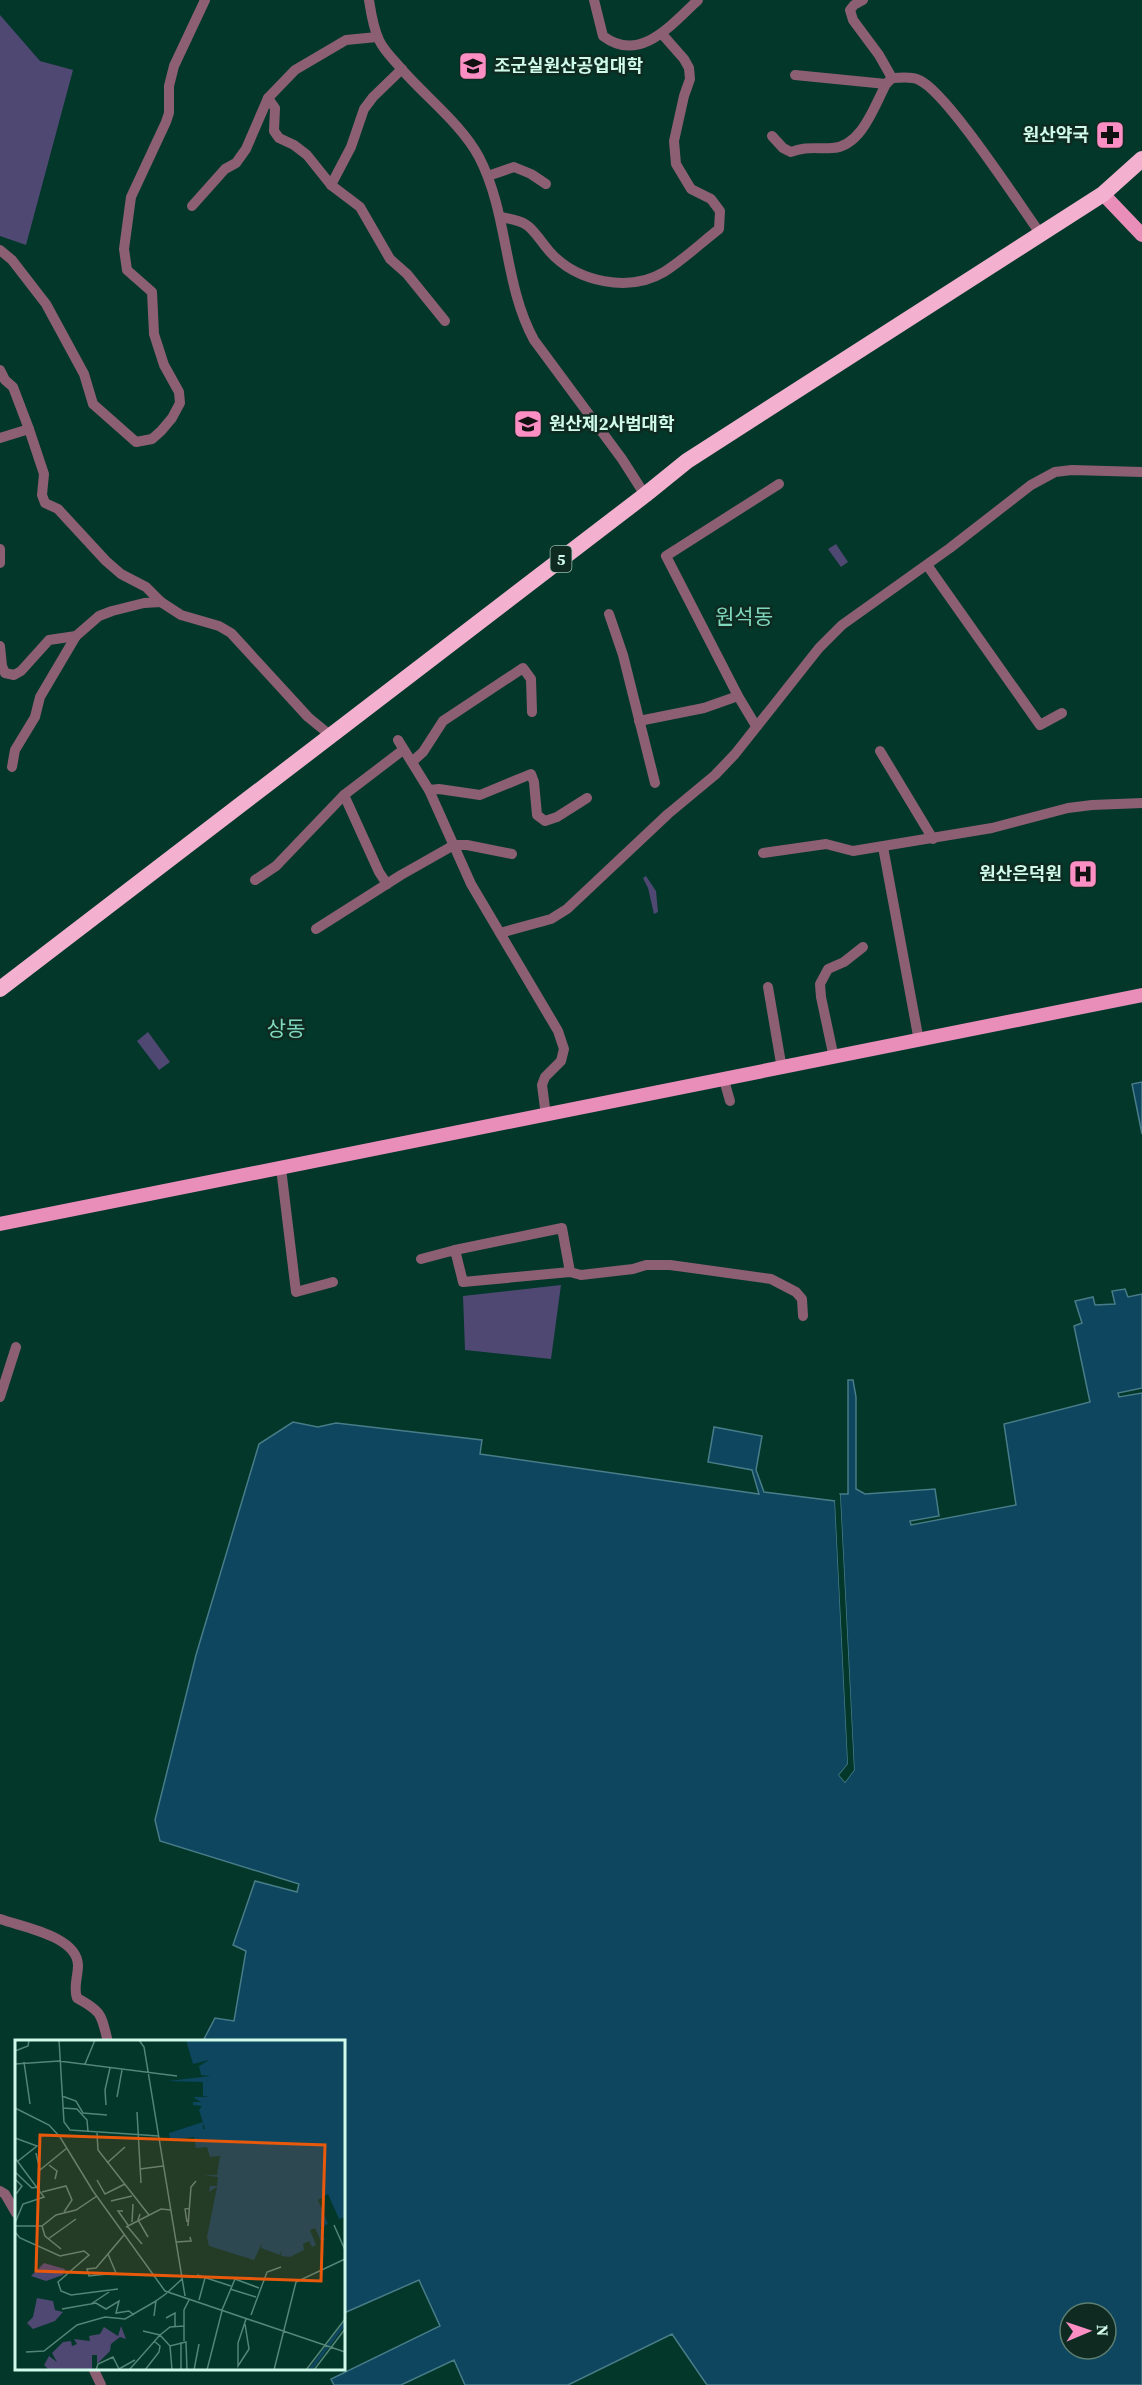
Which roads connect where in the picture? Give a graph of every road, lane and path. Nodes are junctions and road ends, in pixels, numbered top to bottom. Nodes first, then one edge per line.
1 (206, 0) edge
2 (369, 0) edge
3 (594, 0) edge
4 (698, 0) edge
5 (863, 0) edge
6 (662, 34) junction
7 (377, 37) junction
8 (402, 69) junction
9 (795, 75) dead end
10 (889, 81) junction
11 (268, 99) junction
12 (772, 136) dead end
13 (1142, 159) edge
14 (488, 176) junction
15 (546, 184) dead end
16 (331, 185) junction
17 (1103, 194) junction
18 (192, 206) dead end
19 (500, 217) junction
20 (1040, 233) junction
21 (1142, 236) edge
22 (0, 250) edge
23 (445, 321) dead end
24 (0, 370) edge
25 (29, 429) junction
26 (0, 438) edge
27 (1142, 472) edge
28 (779, 484) dead end
29 (645, 495) junction
30 (0, 549) edge
31 (0, 563) edge
32 (927, 565) junction
33 (161, 602) junction
34 (609, 614) dead end
35 (76, 636) junction
36 (0, 646) edge
37 (738, 696) junction
38 (532, 712) dead end
39 (1062, 713) dead end
40 (639, 722) junction
41 (756, 726) junction
42 (330, 735) junction
43 (880, 751) dead end
44 (413, 761) junction
45 (12, 767) dead end
46 (655, 783) dead end
47 (429, 790) junction
48 (344, 795) junction
49 (587, 798) dead end
50 (1142, 803) edge
51 (933, 839) junction
52 (454, 845) junction
53 (883, 847) junction
54 (764, 853) dead end
55 (512, 854) dead end
56 (255, 880) dead end
57 (387, 884) junction
58 (315, 929) dead end
59 (500, 933) junction
60 (863, 947) dead end
61 (768, 987) dead end
62 (0, 989) edge
63 (1142, 995) edge
64 (919, 1041) junction
65 (834, 1058) junction
66 (782, 1069) junction
67 (724, 1080) junction
68 (730, 1101) dead end
69 (546, 1116) junction
70 (281, 1168) junction
71 (0, 1224) edge
72 (455, 1250) junction
73 (421, 1259) dead end
74 (570, 1272) junction
75 (333, 1282) dead end
76 (803, 1316) dead end
77 (16, 1347) dead end
78 (0, 1397) edge
79 (0, 1919) edge
80 (108, 2040) edge
81 (0, 2191) edge
82 (15, 2211) edge
83 (94, 2370) edge
84 (101, 2385) edge

1 - 22 street
2 - 7 street
3 - 6 street
4 - 6 street
5 - 10 street
6 - 19 street
7 - 8 street
7 - 11 street
8 - 14 street
8 - 16 street
9 - 10 street
10 - 12 street
10 - 20 street
11 - 16 street
11 - 18 street
13 - 17 highway, 5
14 - 15 street
14 - 19 street
16 - 23 street
17 - 20 highway, 5
17 - 21 main road
19 - 29 street
20 - 29 highway, 5
24 - 25 street
25 - 26 street
25 - 33 street
27 - 32 street
28 - 37 street
29 - 42 highway, 5
30 - 31 street
32 - 39 street
32 - 41 street
33 - 35 street
33 - 42 street
34 - 40 street
35 - 36 street
35 - 45 street
37 - 40 street
37 - 41 street
38 - 44 street
40 - 46 street
41 - 59 street
42 - 62 highway, 5
43 - 51 street
44 - 47 street
44 - 48 street
47 - 49 street
47 - 52 street
48 - 56 street
48 - 57 street
50 - 51 street
51 - 53 street
52 - 55 street
52 - 57 street
52 - 59 street
53 - 54 street
53 - 64 street
57 - 58 street
59 - 69 street
60 - 65 street
61 - 66 street
63 - 64 main road
64 - 65 main road
65 - 66 main road
66 - 67 main road
67 - 68 street
67 - 69 main road
69 - 70 main road
70 - 71 main road
70 - 75 street
72 - 73 street
72 - 74 street
72 - 74 street
74 - 76 street
77 - 78 street
79 - 80 street
81 - 82 street
83 - 84 street

